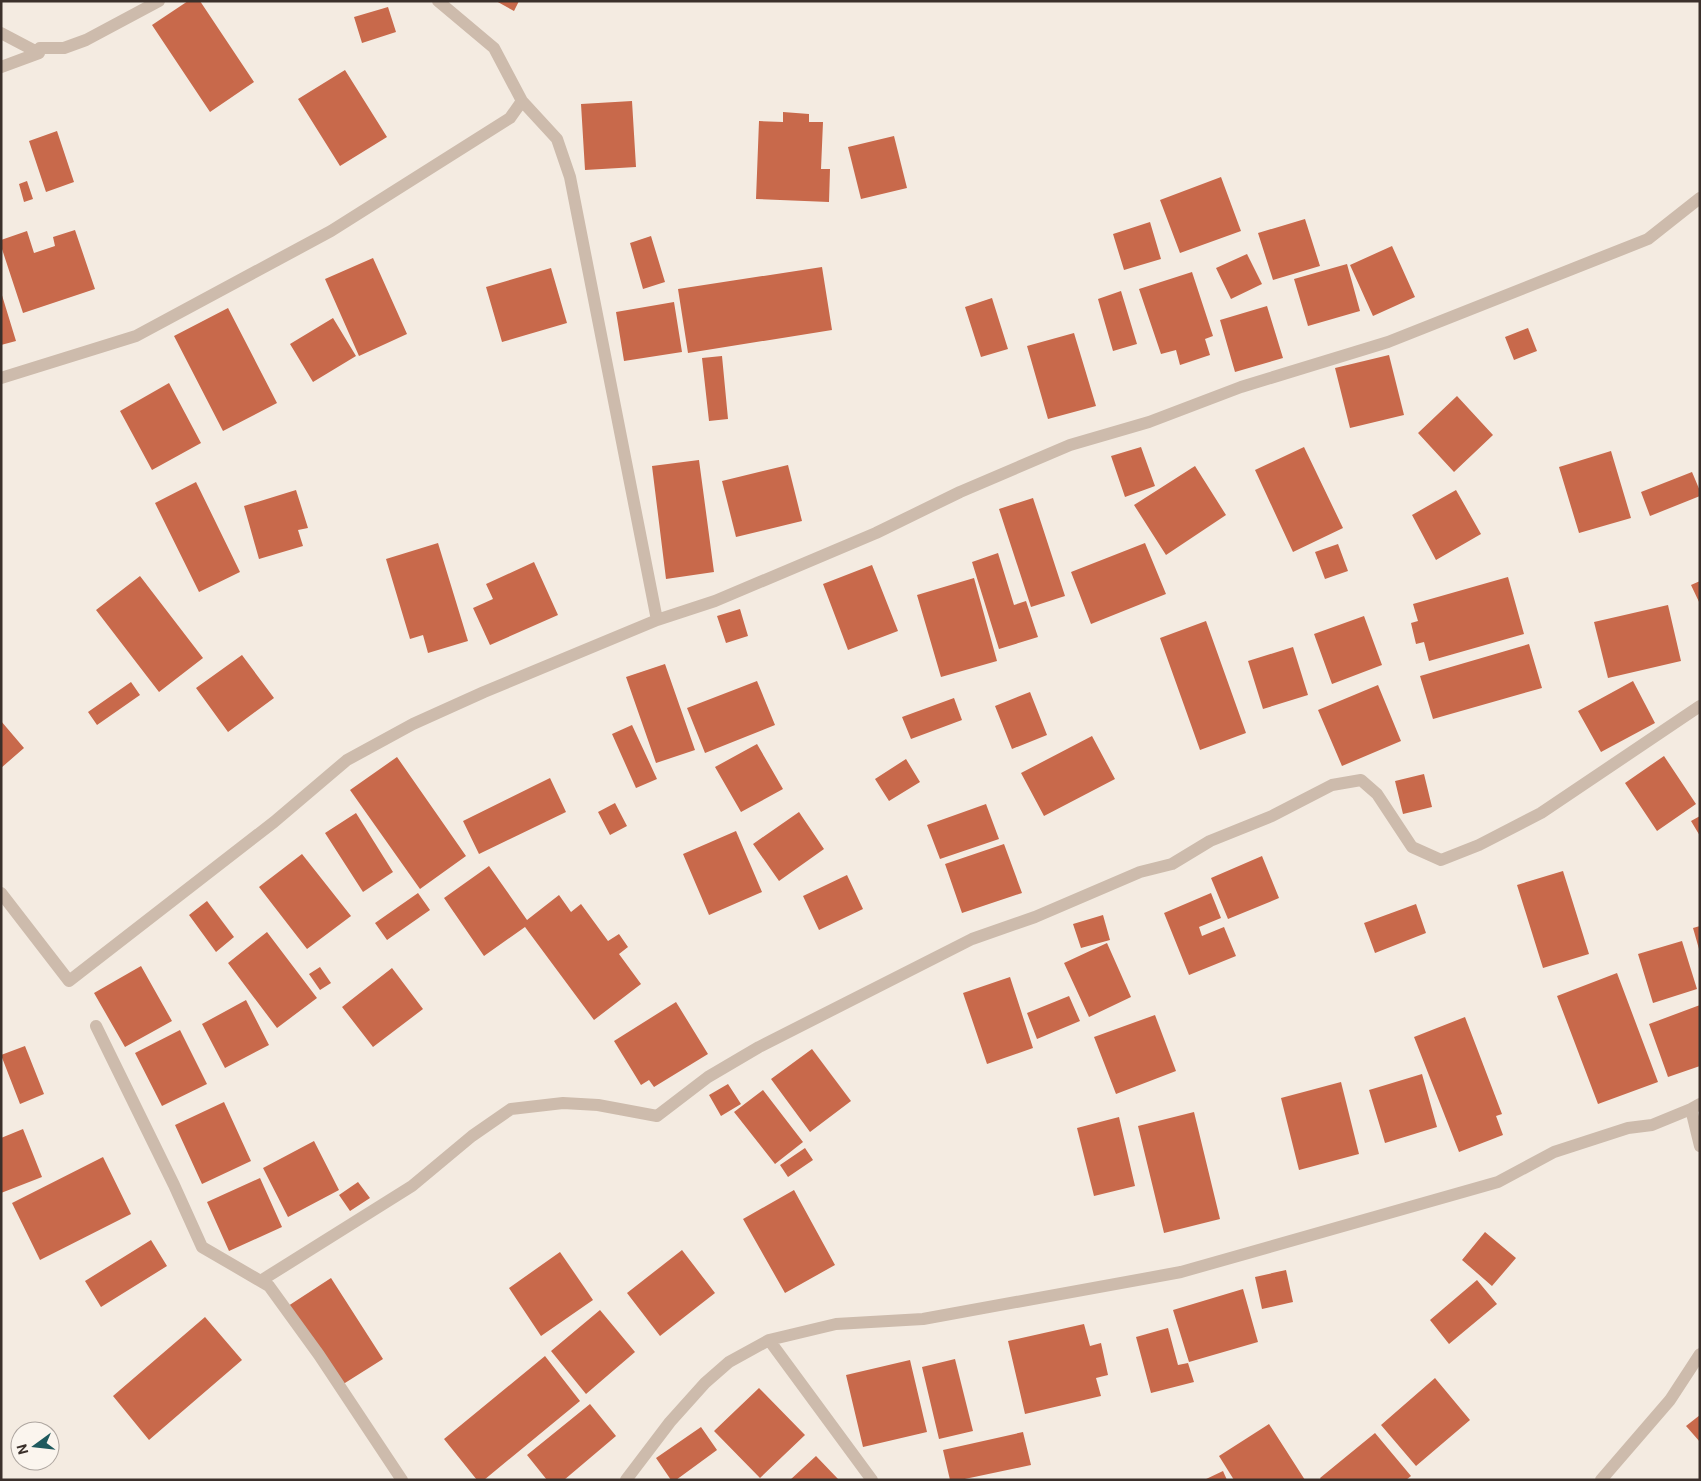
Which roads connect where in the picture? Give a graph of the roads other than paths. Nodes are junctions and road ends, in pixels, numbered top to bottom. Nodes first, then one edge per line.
1 (159, 1) edge
2 (438, 1) edge
3 (1, 33) edge
4 (39, 53) junction
5 (1, 67) edge
6 (522, 101) junction
7 (1700, 198) edge
8 (1, 378) edge
9 (657, 620) junction
10 (1700, 706) edge
11 (1, 893) edge
12 (96, 1026) dead end
13 (1695, 1106) edge
14 (1700, 1146) edge
15 (269, 1286) junction
16 (768, 1340) junction
17 (1700, 1354) edge
18 (402, 1480) edge
19 (626, 1480) edge
20 (872, 1480) edge
21 (1602, 1480) edge

1 - 4 street
2 - 6 street
3 - 4 street
4 - 5 street
6 - 8 street
6 - 9 street
7 - 9 street
9 - 11 street
10 - 15 street
12 - 15 street
13 - 14 street
13 - 16 street
15 - 18 street
16 - 19 street
16 - 20 street
17 - 21 street

